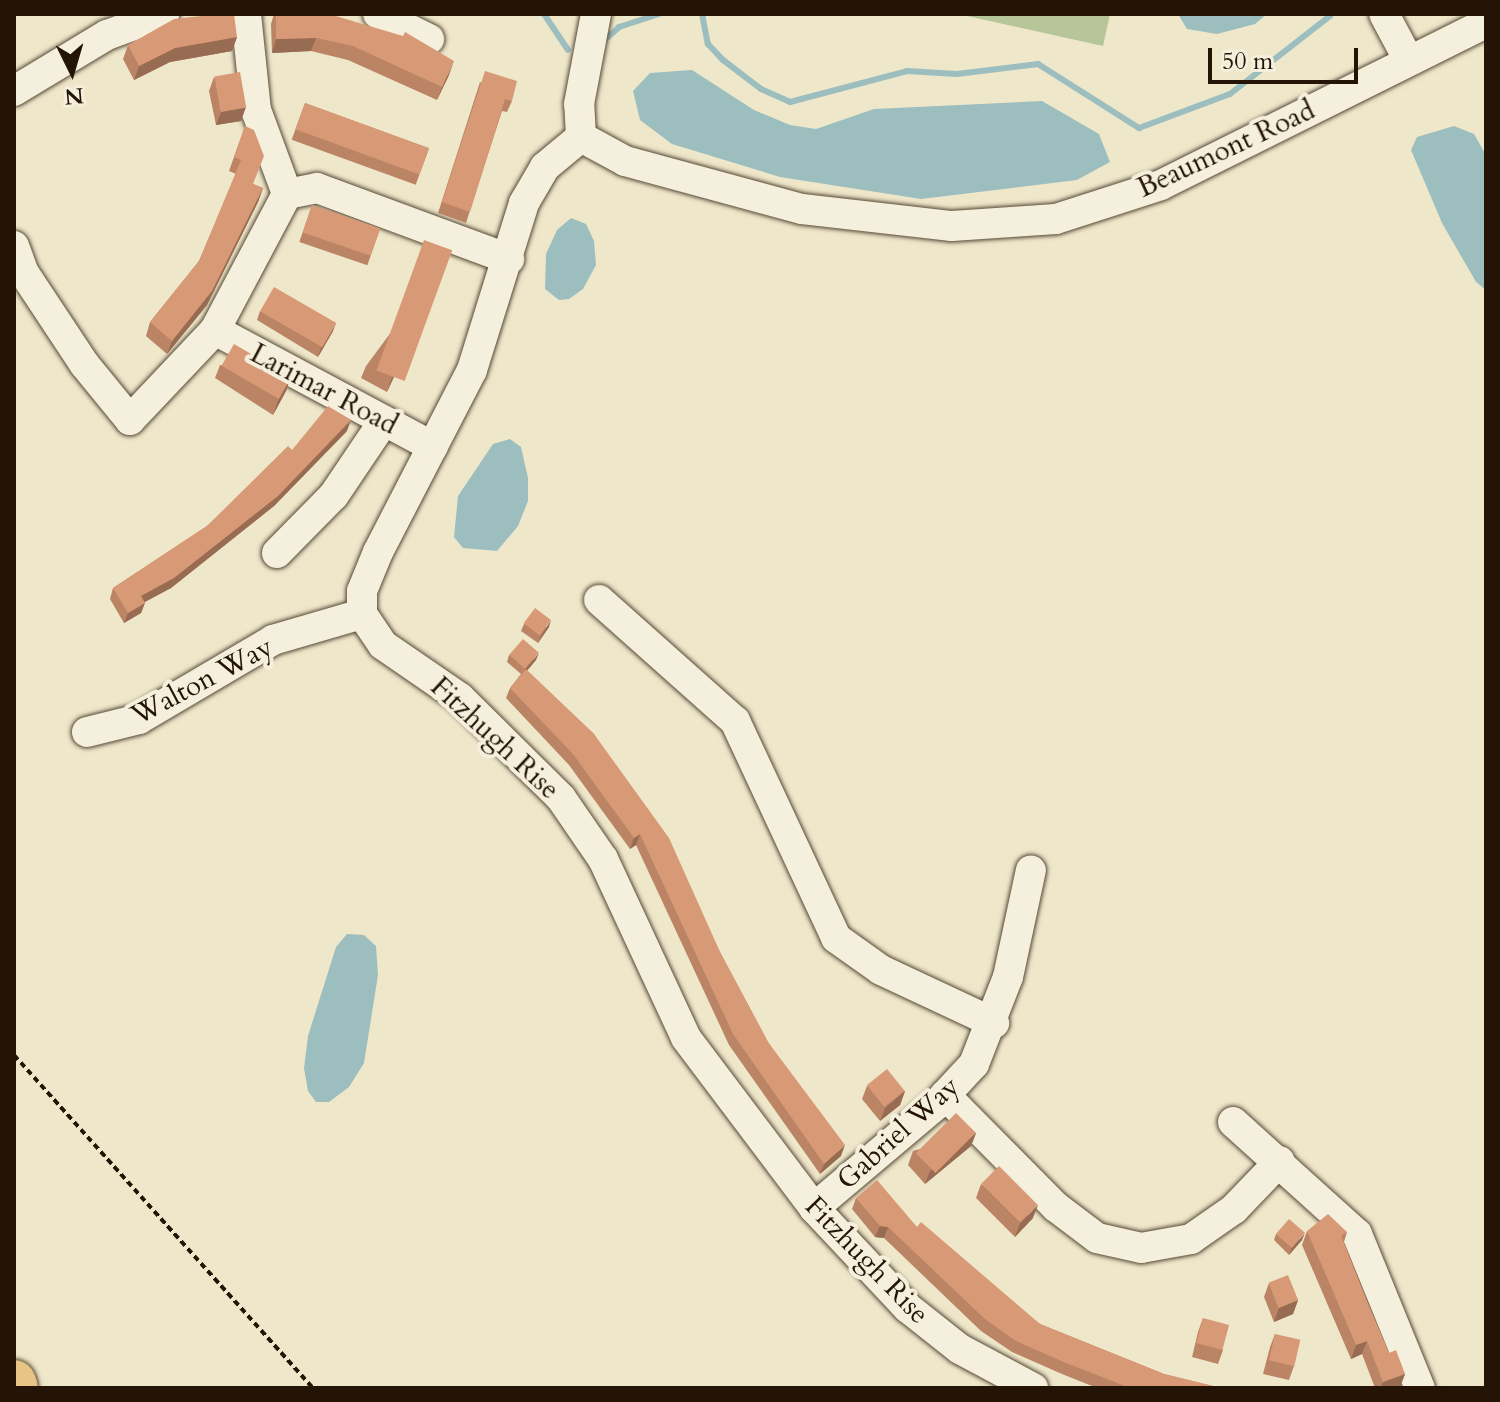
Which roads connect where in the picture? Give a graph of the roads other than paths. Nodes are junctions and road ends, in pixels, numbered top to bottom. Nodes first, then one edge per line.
1 (164, 14) edge
2 (246, 14) edge
3 (378, 14) edge
4 (596, 14) edge
5 (1384, 14) edge
6 (1486, 23) edge
7 (429, 39) dead end
8 (1408, 59) junction
9 (14, 91) edge
10 (581, 137) junction
11 (287, 194) junction
12 (14, 247) edge
13 (509, 259) junction
14 (215, 330) junction
15 (384, 421) junction
16 (433, 447) junction
17 (277, 553) dead end
18 (599, 600) dead end
19 (362, 614) junction
20 (87, 732) dead end
21 (1031, 870) dead end
22 (994, 1023) junction
23 (945, 1095) junction
24 (1233, 1122) dead end
25 (1280, 1161) junction
26 (814, 1208) junction
27 (14, 1382) edge
28 (16, 1388) edge
29 (1033, 1388) edge
30 (1420, 1388) edge

1 - 9 street
2 - 11 street
3 - 7 street
4 - 10 street
5 - 8 street
6 - 8 street, Beaumont Road
8 - 10 street, Beaumont Road
10 - 13 street
11 - 13 street
11 - 14 street
12 - 14 street
13 - 16 street
14 - 15 street, Larimar Road
15 - 16 street, Larimar Road
15 - 17 street
16 - 19 street
18 - 22 street
19 - 20 street, Walton Way
19 - 26 street, Fitzhugh Rise
21 - 22 street, Gabriel Way
22 - 23 street, Gabriel Way
23 - 25 street
23 - 26 street, Gabriel Way
24 - 25 street
25 - 30 street
26 - 29 street, Fitzhugh Rise
27 - 28 highway

